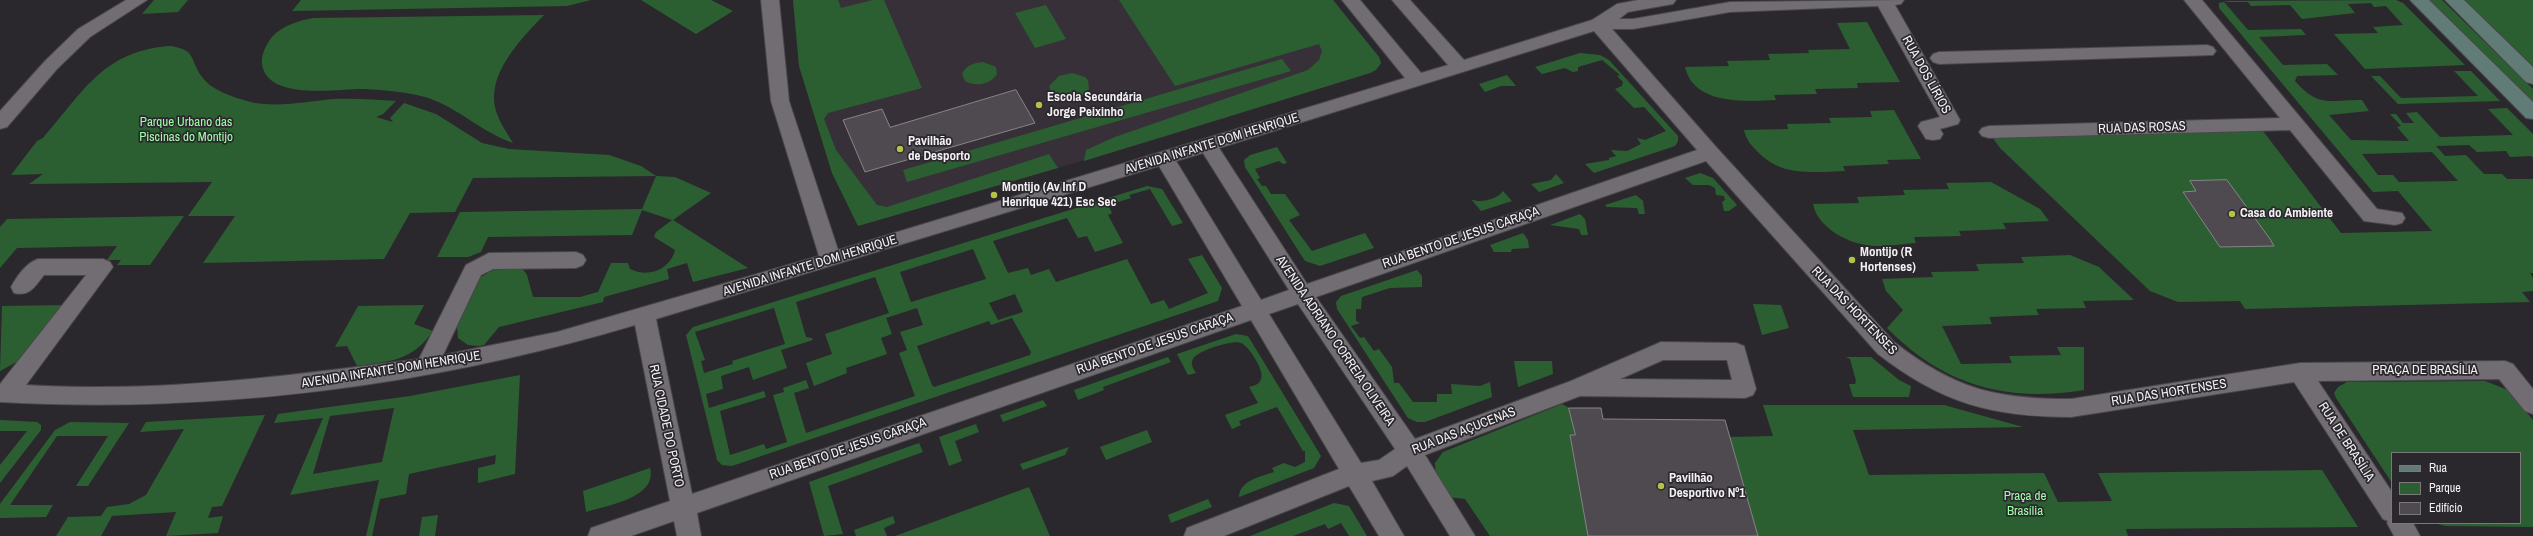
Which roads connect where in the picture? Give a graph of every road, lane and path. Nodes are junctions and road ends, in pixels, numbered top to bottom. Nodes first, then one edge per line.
1 (138, 0) edge
2 (770, 0) edge
3 (1351, 0) edge
4 (1401, 0) edge
5 (1667, 0) edge
6 (1883, 0) edge
7 (1895, 0) edge
8 (2193, 0) edge
9 (2419, 0) edge
10 (2454, 0) edge
11 (1598, 24) junction
12 (2207, 51) dead end
13 (1939, 58) dead end
14 (1460, 67) junction
15 (2533, 78) edge
16 (1417, 80) junction
17 (2533, 113) edge
18 (0, 122) edge
19 (2295, 124) junction
20 (1989, 132) dead end
21 (1933, 134) dead end
22 (1208, 145) junction
23 (1710, 152) junction
24 (1164, 158) junction
25 (2395, 218) dead end
26 (576, 260) dead end
27 (831, 260) junction
28 (22, 287) dead end
29 (1302, 293) junction
30 (1256, 310) junction
31 (644, 316) junction
32 (426, 367) junction
33 (2300, 372) junction
34 (1579, 387) junction
35 (4, 393) edge
36 (2533, 405) edge
37 (1410, 451) junction
38 (1353, 474) junction
39 (683, 506) junction
40 (2391, 510) edge
41 (2400, 524) edge
42 (600, 536) edge
43 (688, 536) edge
44 (1196, 536) edge
45 (1392, 536) edge
46 (1463, 536) edge
47 (2408, 536) edge

1 - 18 street
2 - 27 street
3 - 16 street
4 - 14 street
5 - 11 street, AVENIDA INFANTE DOM HENRIQUE
6 - 7 street, AVENIDA INFANTE DOM HENRIQUE
6 - 11 street, AVENIDA INFANTE DOM HENRIQUE
6 - 21 street, RUA DOS LÍRIOS
8 - 19 street
9 - 17 main road
10 - 15 main road
11 - 14 street, AVENIDA INFANTE DOM HENRIQUE
11 - 23 street, RUA DAS HORTENSES
12 - 13 street
14 - 16 street, AVENIDA INFANTE DOM HENRIQUE
16 - 22 street, AVENIDA INFANTE DOM HENRIQUE
19 - 20 street, RUA DAS ROSAS
19 - 25 street
22 - 24 street, AVENIDA INFANTE DOM HENRIQUE
22 - 29 street, AVENIDA ADRIANO CORREIA OLIVEIRA
23 - 29 street, RUA BENTO DE JESUS CARAÇA
23 - 33 street, RUA DAS HORTENSES
24 - 27 street, AVENIDA INFANTE DOM HENRIQUE
24 - 30 street
26 - 32 street
27 - 31 street, AVENIDA INFANTE DOM HENRIQUE
28 - 35 street
29 - 30 street, RUA BENTO DE JESUS CARAÇA
29 - 37 street, AVENIDA ADRIANO CORREIA OLIVEIRA
30 - 38 street
30 - 39 street, RUA BENTO DE JESUS CARAÇA
31 - 32 street, AVENIDA INFANTE DOM HENRIQUE
31 - 39 street, RUA CIDADE DO PORTO
32 - 35 street, AVENIDA INFANTE DOM HENRIQUE
33 - 36 street, PRAÇA DE BRASÍLIA
33 - 40 street, RUA DE BRASÍLIA
34 - 34 street, RUA DAS AÇUCENAS
34 - 37 street, RUA DAS AÇUCENAS
37 - 38 street, RUA DAS AÇUCENAS
37 - 46 street, AVENIDA ADRIANO CORREIA OLIVEIRA
38 - 44 street, RUA DAS AÇUCENAS
38 - 45 street
39 - 42 street, RUA BENTO DE JESUS CARAÇA
39 - 43 street, RUA CIDADE DO PORTO
41 - 47 street

